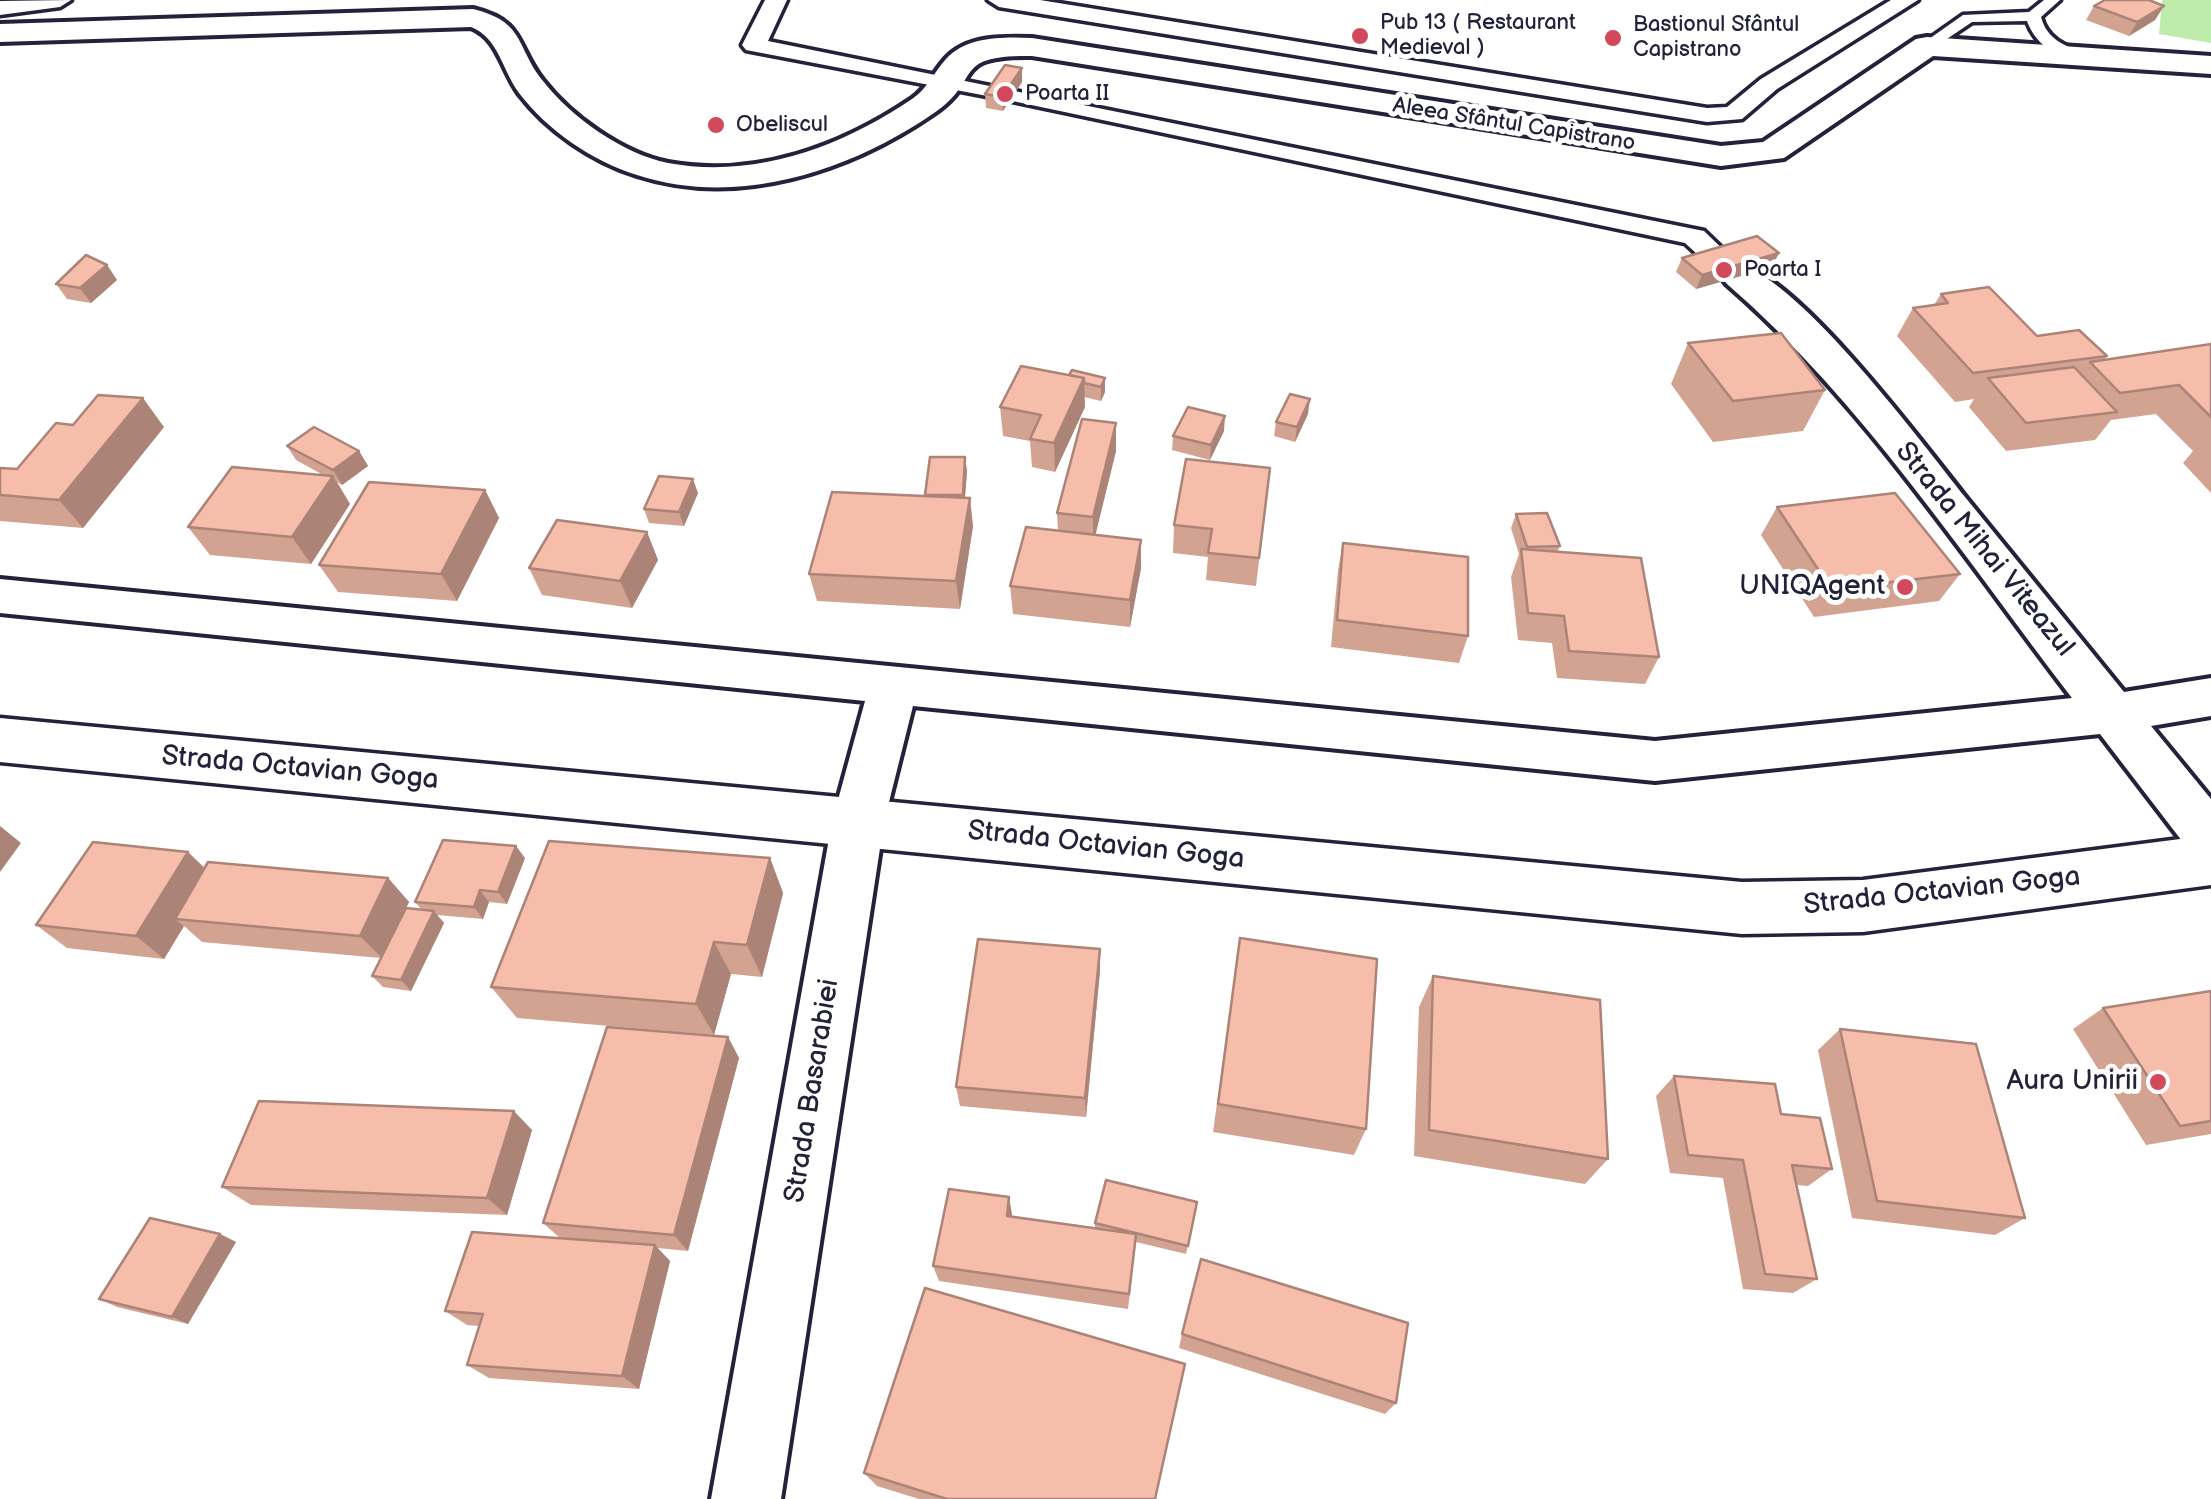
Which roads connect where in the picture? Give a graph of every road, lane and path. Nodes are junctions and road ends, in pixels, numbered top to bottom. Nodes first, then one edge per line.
1 (60, 0) edge
2 (776, 0) edge
3 (998, 0) edge
4 (1907, 0) edge
5 (2053, 0) edge
6 (0, 8) edge
7 (2033, 16) junction
8 (0, 33) edge
9 (1927, 46) junction
10 (2079, 56) junction
11 (2211, 65) edge
12 (948, 84) junction
13 (1730, 268) joint
14 (0, 596) edge
15 (894, 685) junction
16 (2211, 697) edge
17 (2114, 713) junction
18 (0, 740) edge
19 (858, 822) junction
20 (2211, 838) edge
21 (2211, 860) edge
22 (746, 1499) edge

1 - 6 street
2 - 12 street
3 - 4 street
5 - 7 lane
7 - 9 lane, Aleea Sfântul Capistrano
7 - 10 lane
8 - 12 street, Aleea Sfântul Capistrano
9 - 10 street
9 - 12 street, Aleea Sfântul Capistrano
10 - 11 street
12 - 13 street
13 - 17 street, Strada Mihai Viteazul
14 - 15 street
15 - 17 street
15 - 19 street, Strada Basarabiei
16 - 17 street
17 - 20 street, Strada Mihai Viteazul
18 - 19 street, Strada Octavian Goga
19 - 21 street, Strada Octavian Goga
19 - 22 street, Strada Basarabiei

